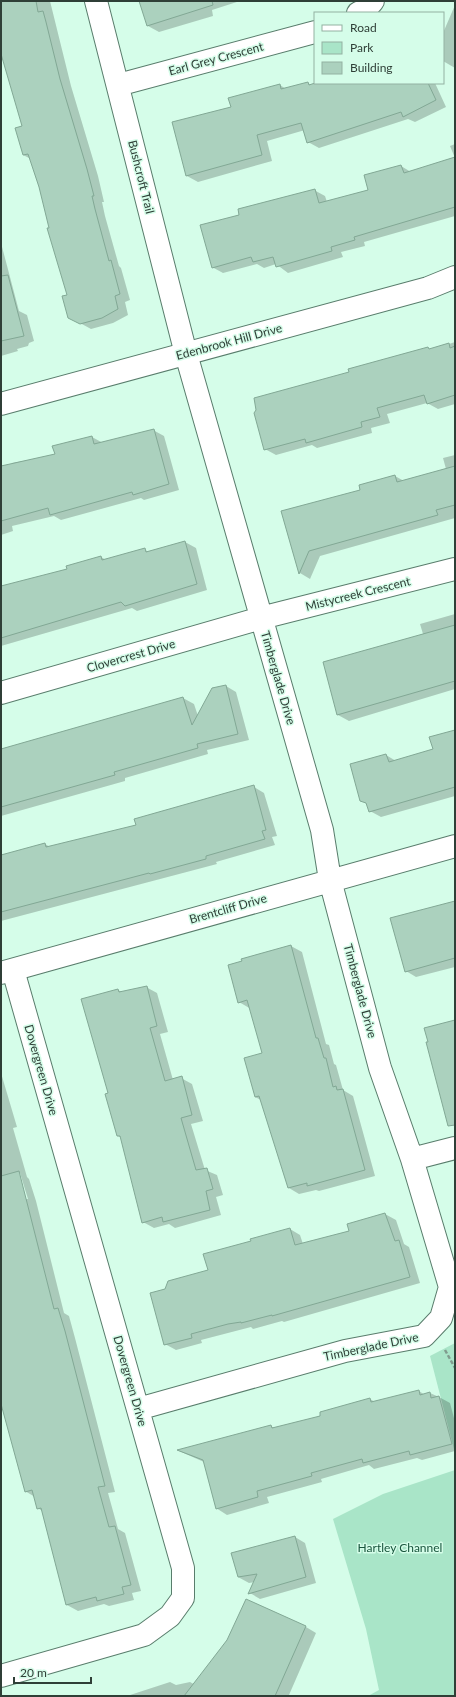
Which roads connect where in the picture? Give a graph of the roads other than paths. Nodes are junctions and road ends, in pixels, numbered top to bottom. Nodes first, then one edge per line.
1 (96, 1) edge
2 (373, 1) edge
3 (360, 12) edge
4 (314, 32) edge
5 (118, 85) junction
6 (455, 277) edge
7 (186, 354) junction
8 (1, 404) edge
9 (455, 569) edge
10 (261, 618) junction
11 (1, 693) edge
12 (455, 846) edge
13 (330, 880) junction
14 (7, 972) edge
15 (455, 1148) edge
16 (412, 1159) junction
17 (138, 1409) junction
18 (1, 1676) edge

1 - 5 street, Bushcroft Trail
2 - 3 street
4 - 5 street, Earl Grey Crescent
5 - 7 street, Bushcroft Trail
6 - 7 street, Edenbrook Hill Drive
7 - 8 street, Edenbrook Hill Drive
7 - 10 street, Timberglade Drive
9 - 10 street, Mistycreek Crescent
10 - 11 street, Clovercrest Drive
10 - 13 street, Timberglade Drive
12 - 13 street, Brentcliff Drive
13 - 14 street, Brentcliff Drive
13 - 16 street, Timberglade Drive
14 - 17 street, Dovergreen Drive
15 - 16 street
16 - 17 street, Timberglade Drive
17 - 18 street, Dovergreen Drive

